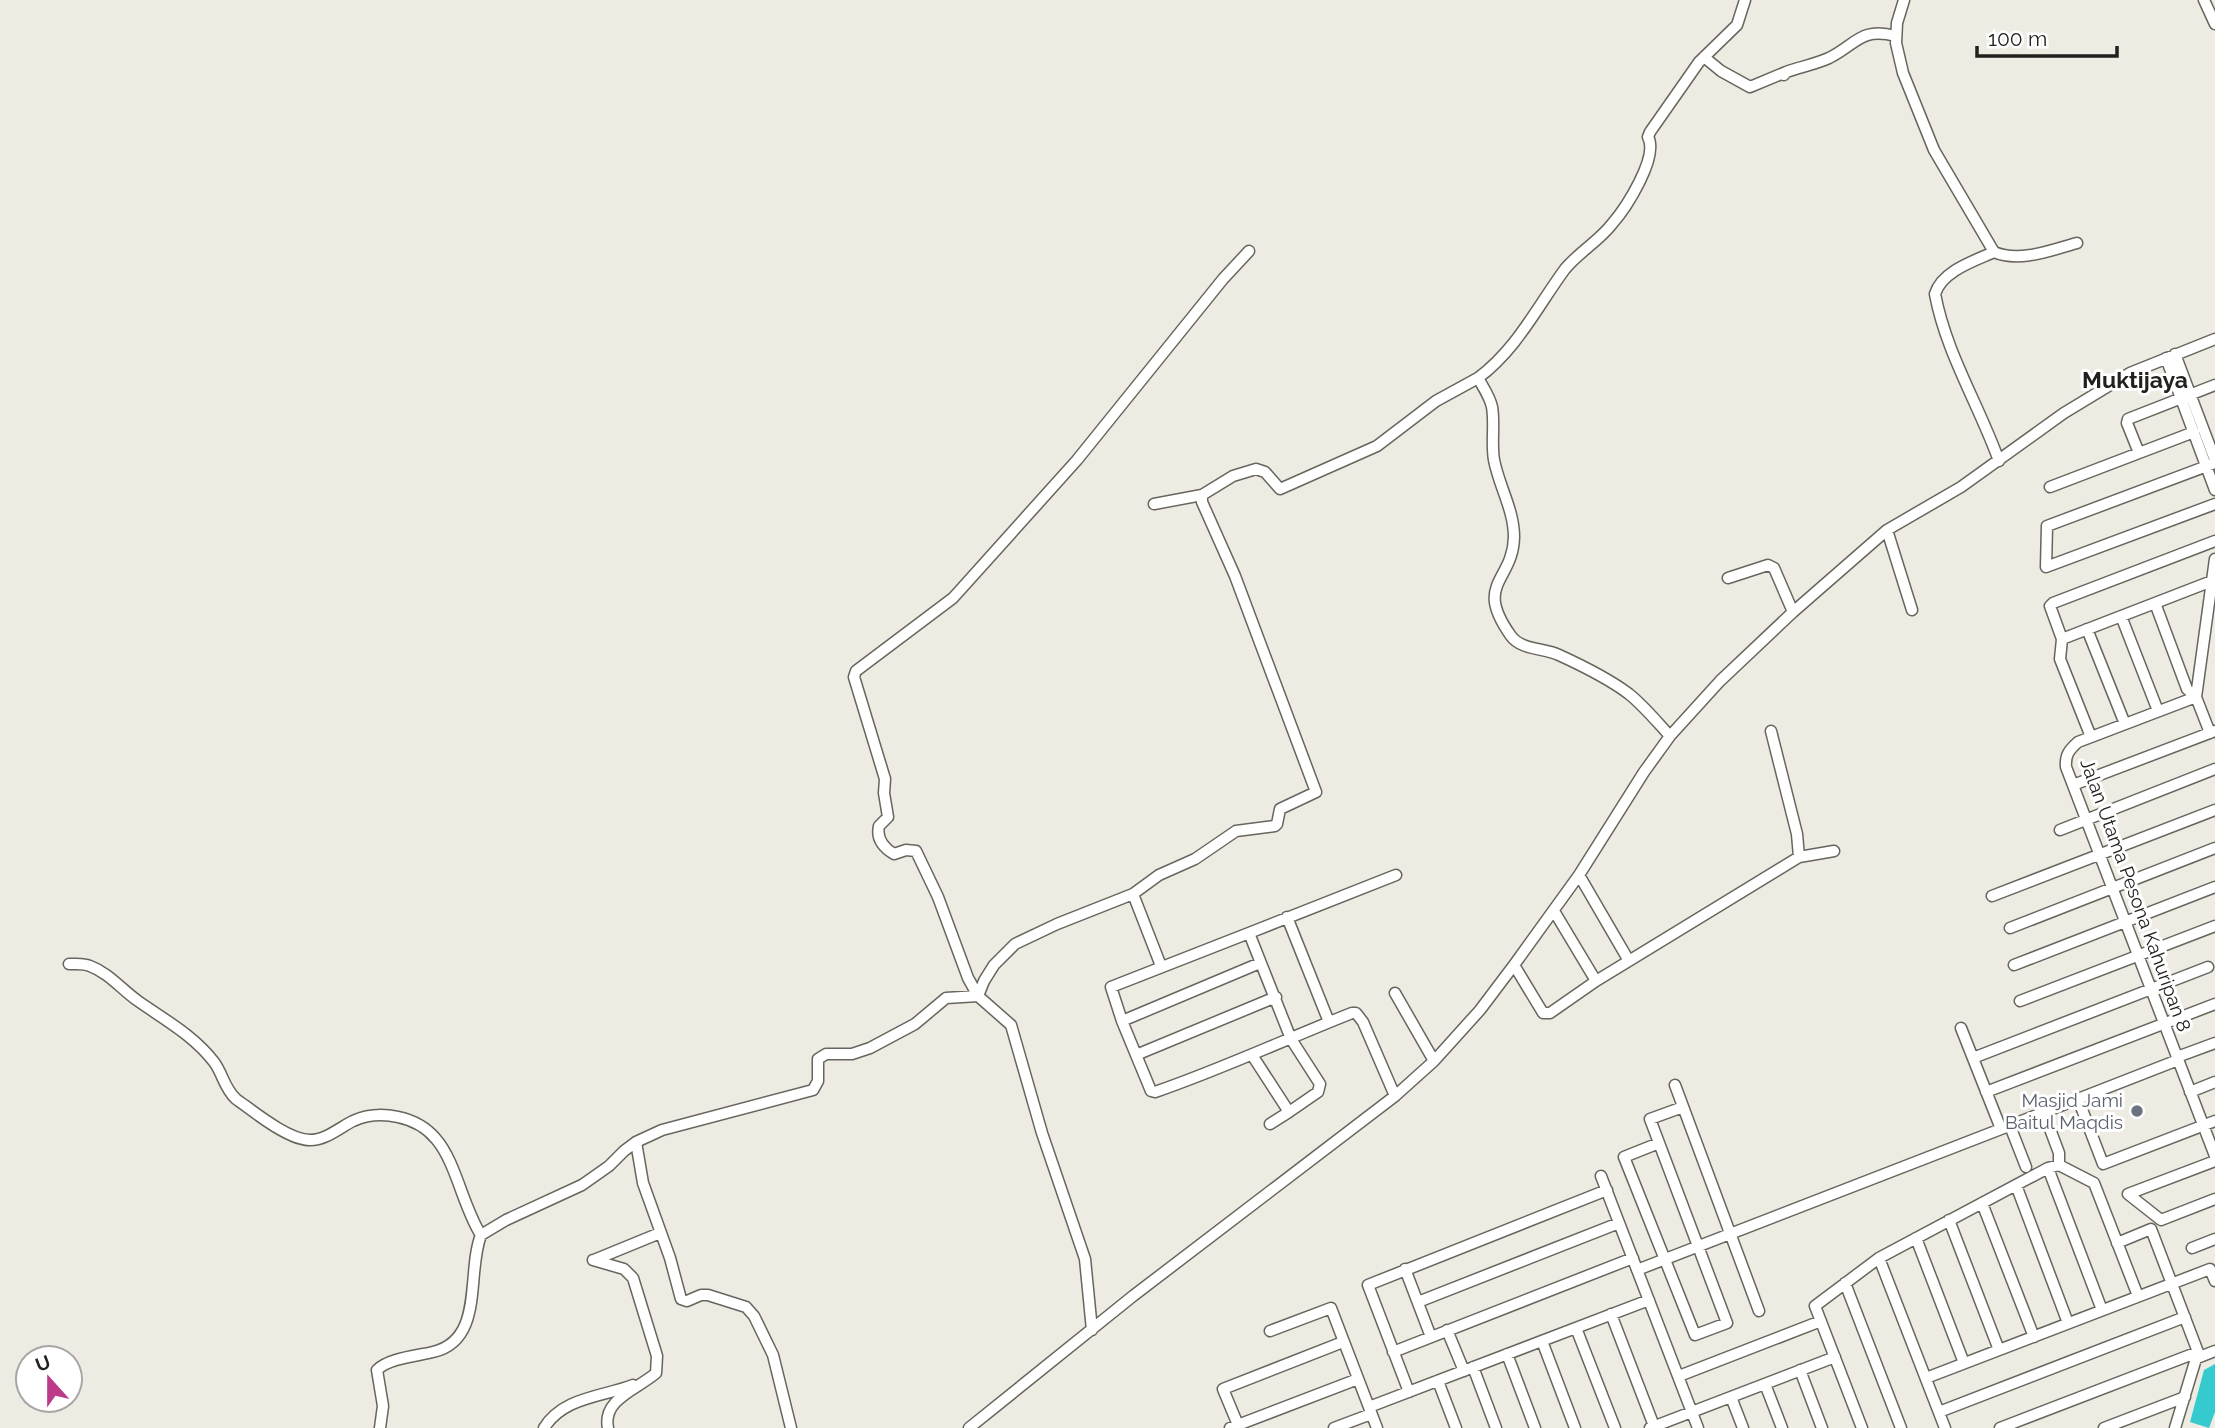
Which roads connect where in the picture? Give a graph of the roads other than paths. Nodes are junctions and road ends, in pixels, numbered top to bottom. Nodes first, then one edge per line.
1 (1745, 0) edge
2 (1904, 0) edge
3 (2204, 0) edge
4 (2215, 24) edge
5 (1896, 36) junction
6 (1704, 57) junction
7 (2077, 243) dead end
8 (1249, 251) dead end
9 (1994, 252) junction
10 (2215, 340) edge
11 (2171, 356) junction
12 (1478, 378) junction
13 (2215, 385) edge
14 (2185, 396) junction
15 (2215, 424) edge
16 (2198, 430) junction
17 (2139, 453) junction
18 (1999, 461) junction
19 (2212, 463) edge
20 (2050, 487) dead end
21 (2215, 490) edge
22 (1202, 495) junction
23 (1154, 504) dead end
24 (2215, 504) edge
25 (1887, 530) junction
26 (2215, 541) edge
27 (2215, 559) edge
28 (1728, 578) dead end
29 (2212, 581) junction
30 (2155, 603) junction
31 (1912, 610) dead end
32 (1793, 612) junction
33 (2121, 616) junction
34 (2087, 629) junction
35 (2062, 639) junction
36 (2196, 697) junction
37 (2158, 711) junction
38 (2125, 724) junction
39 (1771, 731) dead end
40 (2212, 732) edge
41 (1670, 736) junction
42 (2091, 737) junction
43 (2215, 769) edge
44 (2073, 785) junction
45 (2215, 810) edge
46 (2086, 820) junction
47 (2060, 830) dead end
48 (2215, 848) edge
49 (1834, 851) dead end
50 (2100, 855) junction
51 (1799, 857) junction
52 (1395, 875) dead end
53 (1579, 875) junction
54 (2215, 887) edge
55 (2112, 888) junction
56 (1133, 894) junction
57 (1992, 896) dead end
58 (1554, 911) junction
59 (1287, 917) junction
60 (2125, 922) junction
61 (2215, 926) edge
62 (2010, 928) dead end
63 (1249, 933) junction
64 (2138, 956) junction
65 (1629, 961) junction
66 (1261, 962) junction
67 (69, 964) dead end
68 (1514, 965) junction
69 (2014, 965) dead end
70 (1161, 966) junction
71 (2208, 967) dead end
72 (1596, 981) junction
73 (2151, 989) junction
74 (1395, 993) dead end
75 (978, 996) junction
76 (1276, 996) junction
77 (2020, 1001) dead end
78 (2215, 1004) edge
79 (1122, 1021) junction
80 (1329, 1022) junction
81 (2164, 1023) junction
82 (1961, 1028) dead end
83 (1292, 1039) junction
84 (2215, 1043) edge
85 (1136, 1055) junction
86 (1252, 1055) junction
87 (1973, 1058) junction
88 (2178, 1059) junction
89 (1434, 1061) junction
90 (2215, 1082) edge
91 (1675, 1085) dead end
92 (1986, 1092) junction
93 (2190, 1092) junction
94 (1395, 1096) junction
95 (2078, 1099) junction
96 (1683, 1107) junction
97 (1289, 1112) junction
98 (2044, 1113) junction
99 (2215, 1121) edge
100 (1270, 1124) dead end
101 (2203, 1125) junction
102 (2006, 1127) junction
103 (636, 1142) junction
104 (1659, 1143) junction
105 (2215, 1158) edge
106 (2059, 1165) junction
107 (2026, 1167) dead end
108 (2048, 1168) junction
109 (1601, 1175) dead end
110 (2015, 1185) junction
111 (1606, 1190) junction
112 (2215, 1199) edge
113 (1982, 1203) junction
114 (1950, 1220) junction
115 (1619, 1223) junction
116 (660, 1233) junction
117 (1730, 1234) junction
118 (481, 1236) junction
119 (1916, 1238) junction
120 (2215, 1239) edge
121 (2117, 1242) junction
122 (1698, 1247) junction
123 (2192, 1248) dead end
124 (1633, 1258) junction
125 (1879, 1258) junction
126 (1665, 1259) junction
127 (1405, 1269) junction
128 (1637, 1270) junction
129 (2215, 1281) edge
130 (1845, 1283) junction
131 (2172, 1283) junction
132 (2138, 1296) junction
133 (1649, 1300) junction
134 (1418, 1302) junction
135 (2102, 1310) junction
136 (1759, 1311) dead end
137 (1611, 1314) junction
138 (2185, 1317) junction
139 (1821, 1321) junction
140 (2068, 1323) junction
141 (1576, 1328) junction
142 (1092, 1331) junction
143 (1270, 1331) dead end
144 (1447, 1331) junction
145 (1431, 1337) junction
146 (2034, 1337) junction
147 (1542, 1341) junction
148 (1343, 1342) junction
149 (1999, 1350) junction
150 (2215, 1351) edge
151 (1393, 1352) junction
152 (1507, 1354) junction
153 (2197, 1355) junction
154 (1835, 1357) junction
155 (1964, 1363) junction
156 (1468, 1369) junction
157 (1800, 1370) junction
158 (1679, 1376) junction
159 (653, 1377) junction
160 (1926, 1378) junction
161 (1358, 1379) junction
162 (1438, 1381) junction
163 (1765, 1384) junction
164 (1409, 1392) junction
165 (1731, 1397) junction
166 (2185, 1397) junction
167 (1370, 1411) junction
168 (1692, 1412) junction
169 (1939, 1412) junction
170 (1234, 1427) edge
171 (1652, 1427) edge
172 (380, 1428) edge
173 (544, 1428) edge
174 (608, 1428) edge
175 (791, 1428) edge
176 (969, 1428) edge
177 (1334, 1428) edge
178 (1377, 1428) edge
179 (1456, 1428) edge
180 (1496, 1428) edge
181 (1535, 1428) edge
182 (1575, 1428) edge
183 (1615, 1428) edge
184 (1698, 1428) edge
185 (1743, 1428) edge
186 (1782, 1428) edge
187 (1822, 1428) edge
188 (1862, 1428) edge
189 (1901, 1428) edge
190 (1945, 1428) edge
191 (2000, 1428) edge
192 (2104, 1428) edge
193 (2175, 1428) edge

1 - 6 street
2 - 5 street
3 - 4 street
5 - 6 street
5 - 9 street
6 - 12 street
7 - 9 street
8 - 75 street
9 - 18 street
10 - 11 street
11 - 14 street
11 - 18 street
12 - 22 street
12 - 41 street
13 - 14 street
14 - 16 street
14 - 17 street
15 - 16 street
16 - 17 street
16 - 19 street
17 - 20 street
18 - 25 street
19 - 21 street
19 - 24 street
22 - 23 street
22 - 56 street
25 - 31 street
25 - 32 street
26 - 35 street
27 - 29 street
28 - 32 street
29 - 30 street
29 - 36 street
30 - 33 street
30 - 36 street
32 - 41 street
33 - 34 street
33 - 37 street
34 - 35 street
34 - 38 street
35 - 42 street
36 - 37 street, Jalan Utama Pesona Kahuripan 8
36 - 40 street
37 - 38 street, Jalan Utama Pesona Kahuripan 8
38 - 42 street, Jalan Utama Pesona Kahuripan 8
39 - 51 street
40 - 44 street
41 - 53 street
42 - 44 street, Jalan Utama Pesona Kahuripan 8
43 - 46 street
44 - 46 street, Jalan Utama Pesona Kahuripan 8
45 - 50 street
46 - 47 street
46 - 50 street, Jalan Utama Pesona Kahuripan 8
48 - 55 street
49 - 51 street
50 - 55 street, Jalan Utama Pesona Kahuripan 8
50 - 57 street
51 - 65 street
52 - 59 street
53 - 58 street
53 - 65 street
54 - 60 street
55 - 60 street, Jalan Utama Pesona Kahuripan 8
55 - 62 street
56 - 70 street
56 - 75 street
58 - 68 street
58 - 72 street
59 - 63 street
59 - 80 street
60 - 64 street, Jalan Utama Pesona Kahuripan 8
60 - 69 street
61 - 64 street
63 - 66 street
63 - 70 street
64 - 73 street, Jalan Utama Pesona Kahuripan 8
64 - 77 street
65 - 72 street
66 - 76 street
66 - 79 street
67 - 118 street
68 - 72 street
68 - 89 street
70 - 79 street
71 - 73 street
73 - 81 street, Jalan Utama Pesona Kahuripan 8
73 - 87 street
74 - 89 street
75 - 103 street
75 - 142 street
76 - 83 street
76 - 85 street
78 - 81 street
79 - 85 street
80 - 83 street
80 - 94 street
81 - 88 street, Jalan Utama Pesona Kahuripan 8
81 - 92 street
82 - 87 street
83 - 86 street
83 - 97 street
84 - 88 street
85 - 86 street
86 - 97 street
87 - 92 street
88 - 93 street, Jalan Utama Pesona Kahuripan 8
88 - 95 street
89 - 94 street
90 - 93 street
91 - 96 street
92 - 102 street
93 - 101 street, Jalan Utama Pesona Kahuripan 8
94 - 142 street
95 - 98 street
95 - 101 street
96 - 104 street
96 - 117 street
97 - 100 street
98 - 102 street
98 - 106 street
99 - 101 street
101 - 105 street, Jalan Utama Pesona Kahuripan 8
102 - 107 street
102 - 117 street
103 - 116 street
103 - 118 street
104 - 122 street
104 - 126 street
105 - 112 street
106 - 108 street
106 - 121 street
108 - 110 street
108 - 135 street
109 - 111 street
110 - 113 street
110 - 140 street
111 - 115 street
111 - 127 street
113 - 114 street
113 - 146 street
114 - 119 street
114 - 149 street
115 - 124 street
115 - 134 street
116 - 159 street
116 - 175 street
117 - 122 street
117 - 136 street
118 - 172 street
119 - 125 street
119 - 155 street
120 - 123 street
121 - 131 street
121 - 132 street
122 - 126 street
122 - 126 street
124 - 128 street
124 - 144 street
125 - 130 street
125 - 160 street
126 - 128 street
127 - 134 street
127 - 151 street
128 - 133 street
129 - 131 street
130 - 139 street
130 - 189 street
131 - 132 street
131 - 138 street
132 - 135 street
133 - 137 street
133 - 158 street
134 - 145 street
135 - 140 street
137 - 141 street
137 - 171 street
138 - 153 street
138 - 169 street
139 - 154 street
139 - 158 street
140 - 146 street
141 - 147 street
141 - 183 street
142 - 176 street
143 - 148 street
144 - 145 street
144 - 156 street
145 - 151 street
146 - 149 street
147 - 152 street
147 - 182 street
148 - 161 street
148 - 170 street
149 - 155 street
150 - 153 street
151 - 164 street
152 - 156 street
152 - 181 street
153 - 166 street
153 - 191 street
154 - 157 street
154 - 188 street
155 - 160 street
156 - 162 street
156 - 180 street
157 - 163 street
157 - 187 street
158 - 168 street
159 - 173 street
159 - 174 street
160 - 169 street
161 - 167 street
161 - 170 street
162 - 164 street
162 - 179 street
163 - 165 street
163 - 186 street
164 - 167 street
165 - 168 street
165 - 185 street
166 - 192 street
166 - 193 street
167 - 177 street
167 - 178 street
168 - 171 street
168 - 184 street
169 - 190 street

